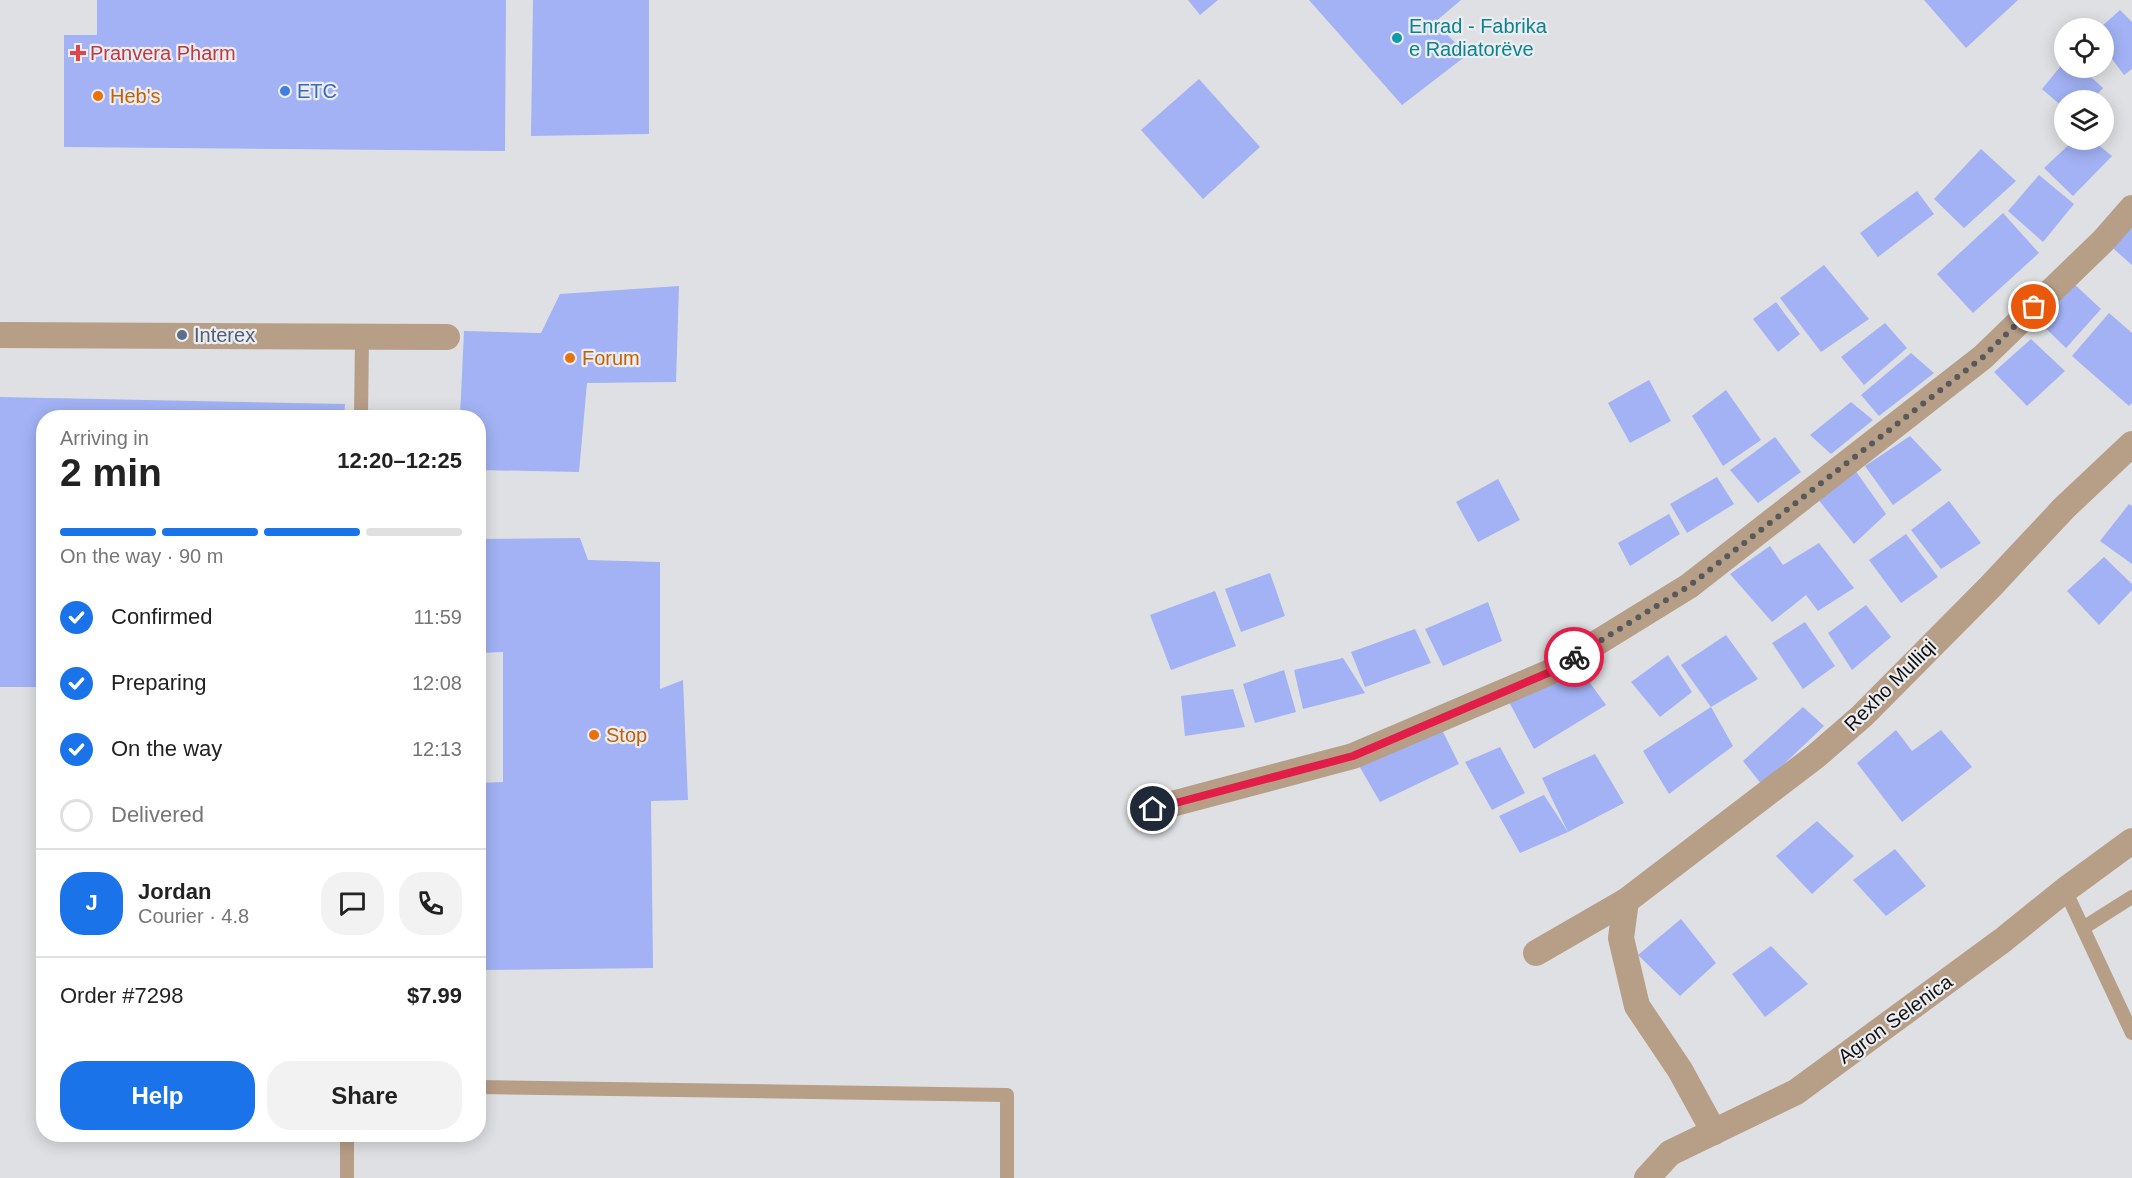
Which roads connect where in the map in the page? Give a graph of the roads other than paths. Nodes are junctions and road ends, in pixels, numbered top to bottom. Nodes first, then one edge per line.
1 (2132, 208) edge
2 (0, 335) edge
3 (362, 337) junction
4 (447, 337) dead end
5 (361, 410) edge
6 (2132, 444) edge
7 (1153, 809) dead end
8 (2132, 841) edge
9 (2065, 890) junction
10 (2132, 897) edge
11 (1626, 902) junction
12 (2083, 928) junction
13 (1536, 953) dead end
14 (2132, 1033) edge
15 (486, 1087) edge
16 (1714, 1132) junction
17 (347, 1142) edge
18 (347, 1178) edge
19 (1007, 1178) edge
20 (1647, 1178) edge

1 - 7 street
2 - 3 street
3 - 4 street
3 - 5 lane
6 - 11 street, Rexho Mulliqi
8 - 9 street, Agron Selenica
9 - 12 lane
9 - 16 street, Agron Selenica
10 - 12 lane
11 - 13 street, Rexho Mulliqi
11 - 16 street
12 - 14 lane
15 - 19 lane
16 - 20 street, Agron Selenica
17 - 18 lane

